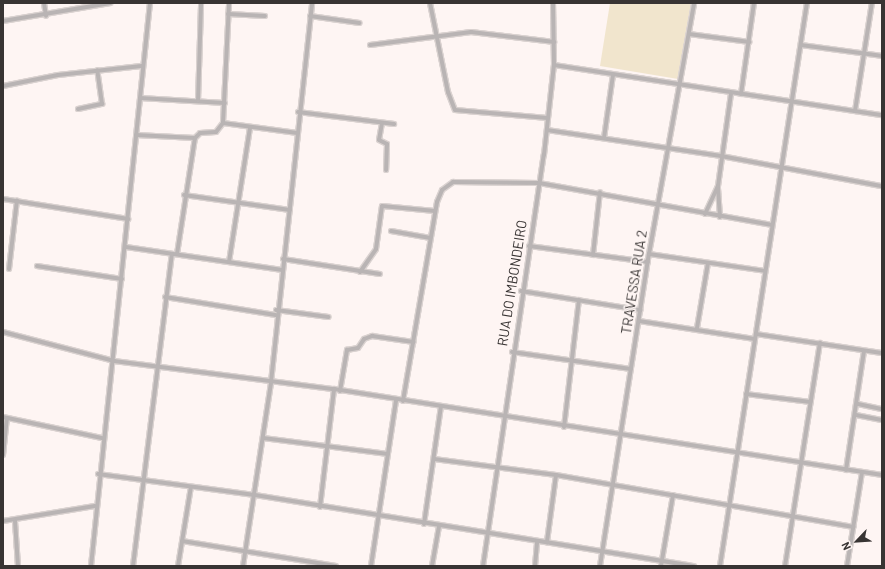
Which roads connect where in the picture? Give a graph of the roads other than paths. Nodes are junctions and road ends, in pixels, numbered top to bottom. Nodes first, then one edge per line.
1 (44, 3) edge
2 (110, 3) edge
3 (150, 3) edge
4 (201, 3) edge
5 (229, 3) edge
6 (312, 3) edge
7 (430, 3) edge
8 (553, 3) edge
9 (694, 3) edge
10 (754, 3) edge
11 (807, 3) edge
12 (872, 3) edge
13 (228, 14) junction
14 (46, 16) junction
15 (265, 16) dead end
16 (310, 16) junction
17 (3, 21) edge
18 (360, 23) dead end
19 (689, 34) junction
20 (438, 37) junction
21 (554, 42) junction
22 (749, 42) junction
23 (370, 44) dead end
24 (801, 45) junction
25 (864, 53) junction
26 (882, 56) edge
27 (554, 65) junction
28 (142, 66) junction
29 (97, 70) junction
30 (613, 75) junction
31 (681, 85) junction
32 (3, 86) edge
33 (731, 93) junction
34 (741, 94) junction
35 (140, 98) junction
36 (198, 101) junction
37 (793, 102) junction
38 (225, 103) junction
39 (78, 109) dead end
40 (855, 111) junction
41 (298, 112) junction
42 (882, 115) edge
43 (548, 118) junction
44 (223, 123) junction
45 (382, 123) junction
46 (394, 124) dead end
47 (250, 128) junction
48 (547, 130) junction
49 (296, 133) junction
50 (136, 135) junction
51 (195, 138) junction
52 (604, 138) junction
53 (669, 149) junction
54 (721, 156) junction
55 (782, 168) junction
56 (386, 170) dead end
57 (539, 183) junction
58 (718, 186) junction
59 (882, 186) edge
60 (600, 192) junction
61 (184, 195) junction
62 (3, 199) edge
63 (17, 200) junction
64 (240, 201) junction
65 (659, 205) junction
66 (290, 210) junction
67 (435, 211) junction
68 (705, 214) junction
69 (720, 217) junction
70 (128, 219) junction
71 (772, 226) junction
72 (391, 231) dead end
73 (430, 238) junction
74 (529, 246) junction
75 (126, 247) junction
76 (172, 254) junction
77 (177, 254) junction
78 (649, 254) junction
79 (593, 255) junction
80 (283, 259) junction
81 (229, 262) junction
82 (648, 262) junction
83 (708, 263) junction
84 (37, 266) dead end
85 (9, 269) dead end
86 (282, 270) junction
87 (765, 271) junction
88 (360, 272) junction
89 (380, 274) dead end
90 (122, 279) junction
91 (521, 291) junction
92 (165, 297) junction
93 (579, 300) junction
94 (640, 310) junction
95 (276, 312) junction
96 (329, 317) dead end
97 (639, 321) junction
98 (697, 328) junction
99 (3, 332) edge
100 (756, 336) junction
101 (414, 342) junction
102 (820, 343) junction
103 (864, 351) junction
104 (512, 352) junction
105 (882, 353) edge
106 (572, 359) junction
107 (114, 361) junction
108 (159, 368) junction
109 (632, 369) junction
110 (271, 382) junction
111 (334, 390) junction
112 (340, 391) junction
113 (746, 394) junction
114 (396, 400) junction
115 (403, 401) junction
116 (811, 402) junction
117 (858, 404) junction
118 (441, 406) junction
119 (882, 409) edge
120 (856, 415) junction
121 (506, 416) junction
122 (5, 418) edge
123 (882, 420) edge
124 (564, 427) junction
125 (621, 436) junction
126 (102, 438) junction
127 (264, 438) junction
128 (329, 446) junction
129 (388, 454) junction
130 (738, 454) junction
131 (3, 455) edge
132 (434, 460) junction
133 (802, 464) junction
134 (500, 466) junction
135 (846, 470) junction
136 (862, 472) junction
137 (98, 474) junction
138 (556, 475) junction
139 (882, 475) edge
140 (146, 482) junction
141 (612, 486) junction
142 (191, 487) junction
143 (255, 495) junction
144 (673, 495) junction
145 (95, 506) junction
146 (320, 507) junction
147 (729, 508) junction
148 (378, 516) junction
149 (792, 517) junction
150 (3, 521) edge
151 (15, 521) junction
152 (424, 524) junction
153 (439, 527) junction
154 (853, 527) junction
155 (488, 534) junction
156 (182, 541) junction
157 (537, 541) junction
158 (547, 542) junction
159 (602, 550) junction
160 (246, 551) junction
161 (662, 560) junction
162 (18, 566) edge
163 (91, 566) edge
164 (133, 566) edge
165 (178, 566) edge
166 (243, 566) edge
167 (336, 566) edge
168 (371, 566) edge
169 (432, 566) edge
170 (483, 566) edge
171 (535, 566) edge
172 (600, 566) edge
173 (661, 566) edge
174 (694, 566) edge
175 (720, 566) edge
176 (785, 566) edge
177 (847, 566) edge

1 - 14 street
2 - 14 street
3 - 28 street
4 - 36 street
5 - 13 street
6 - 16 street
7 - 20 street
8 - 21 street, RUA DO IMBONDEIRO
9 - 19 street, TRAVESSA RUA 2
10 - 22 street
11 - 24 street
12 - 25 street
13 - 15 street
13 - 38 street
14 - 17 street
16 - 18 street
16 - 41 street
19 - 22 street
19 - 31 street, TRAVESSA RUA 2
20 - 21 street
20 - 23 street
20 - 43 street
21 - 27 street, RUA DO IMBONDEIRO
22 - 34 street
24 - 25 street
24 - 37 street
25 - 26 street
25 - 40 street
27 - 30 street
27 - 43 street, RUA DO IMBONDEIRO
28 - 29 street
28 - 35 street
29 - 32 street
29 - 39 street
30 - 31 street
30 - 52 street
31 - 33 street
31 - 53 street, TRAVESSA RUA 2
33 - 34 street
33 - 54 street
34 - 37 street
35 - 36 street
35 - 50 street
36 - 38 street
37 - 40 street
37 - 55 street
38 - 44 street
40 - 42 street
41 - 45 street
41 - 49 street
43 - 48 street, RUA DO IMBONDEIRO
44 - 47 street
44 - 51 street
45 - 46 street
45 - 56 street
47 - 49 street
47 - 64 street
48 - 52 street
48 - 57 street, RUA DO IMBONDEIRO
49 - 66 street
50 - 51 street
50 - 70 street
51 - 61 street
52 - 53 street
53 - 54 street
53 - 65 street, TRAVESSA RUA 2
54 - 55 street
54 - 58 street
55 - 59 street
55 - 71 street
57 - 60 street
57 - 67 street
57 - 74 street, RUA DO IMBONDEIRO
58 - 68 street
58 - 69 street
60 - 65 street
60 - 79 street
61 - 64 street
61 - 77 street
62 - 63 street
63 - 70 street
63 - 85 street
64 - 66 street
64 - 81 street
65 - 68 street
65 - 78 street, TRAVESSA RUA 2
66 - 80 street
67 - 73 street
67 - 88 street
68 - 69 street
69 - 71 street
70 - 75 street
71 - 87 street
72 - 73 street
73 - 101 street
74 - 79 street
74 - 91 street, RUA DO IMBONDEIRO
75 - 76 street
75 - 90 street
76 - 77 street
76 - 92 street
77 - 81 street
78 - 82 street, TRAVESSA RUA 2
78 - 83 street
79 - 82 street
80 - 86 street
80 - 88 street
81 - 86 street
82 - 94 street, TRAVESSA RUA 2
83 - 87 street
83 - 98 street
84 - 90 street
86 - 95 street
87 - 100 street
88 - 89 street
90 - 107 street
91 - 93 street
91 - 104 street, RUA DO IMBONDEIRO
92 - 95 street
92 - 108 street
93 - 94 street
93 - 106 street
94 - 97 street, TRAVESSA RUA 2
95 - 96 street
95 - 110 street
97 - 98 street
97 - 109 street, TRAVESSA RUA 2
98 - 100 street
99 - 107 street
100 - 102 street
100 - 113 street
101 - 112 street
101 - 115 street
102 - 103 street
102 - 116 street
103 - 105 street
103 - 117 street
104 - 106 street
104 - 121 street, RUA DO IMBONDEIRO
106 - 109 street
106 - 124 street
107 - 108 street
107 - 126 street
108 - 110 street
108 - 140 street
109 - 125 street, TRAVESSA RUA 2
110 - 111 street
110 - 127 street
111 - 112 street
111 - 128 street
112 - 114 street
113 - 116 street
113 - 130 street
114 - 115 street
114 - 129 street
115 - 118 street
116 - 133 street
117 - 119 street
117 - 120 street
118 - 121 street
118 - 132 street
120 - 123 street
120 - 135 street
121 - 124 street
121 - 134 street, RUA DO IMBONDEIRO
122 - 126 street
122 - 131 street
124 - 125 street
125 - 130 street
125 - 141 street, TRAVESSA RUA 2
126 - 137 street
127 - 128 street
127 - 143 street
128 - 129 street
128 - 146 street
129 - 148 street
130 - 133 street
130 - 147 street
132 - 134 street
132 - 152 street
133 - 135 street
133 - 149 street
134 - 138 street
134 - 155 street, RUA DO IMBONDEIRO
135 - 136 street
136 - 139 street
136 - 154 street
137 - 140 street
137 - 145 street
138 - 141 street
138 - 158 street
140 - 142 street
140 - 164 street
141 - 144 street
141 - 159 street, TRAVESSA RUA 2
142 - 143 street
142 - 156 street
143 - 146 street
143 - 160 street
144 - 147 street
144 - 161 street
145 - 151 street
145 - 163 street
146 - 148 street
147 - 149 street
147 - 175 street
148 - 152 street
148 - 168 street
149 - 154 street
149 - 176 street
150 - 151 street
151 - 162 street
152 - 153 street
153 - 155 street
153 - 169 street
154 - 177 street
155 - 157 street
155 - 170 street, RUA DO IMBONDEIRO
156 - 160 street
156 - 165 street
157 - 158 street
157 - 171 street
158 - 159 street
159 - 161 street
159 - 172 street, TRAVESSA RUA 2
160 - 166 street
160 - 167 street
161 - 173 street
161 - 174 street

